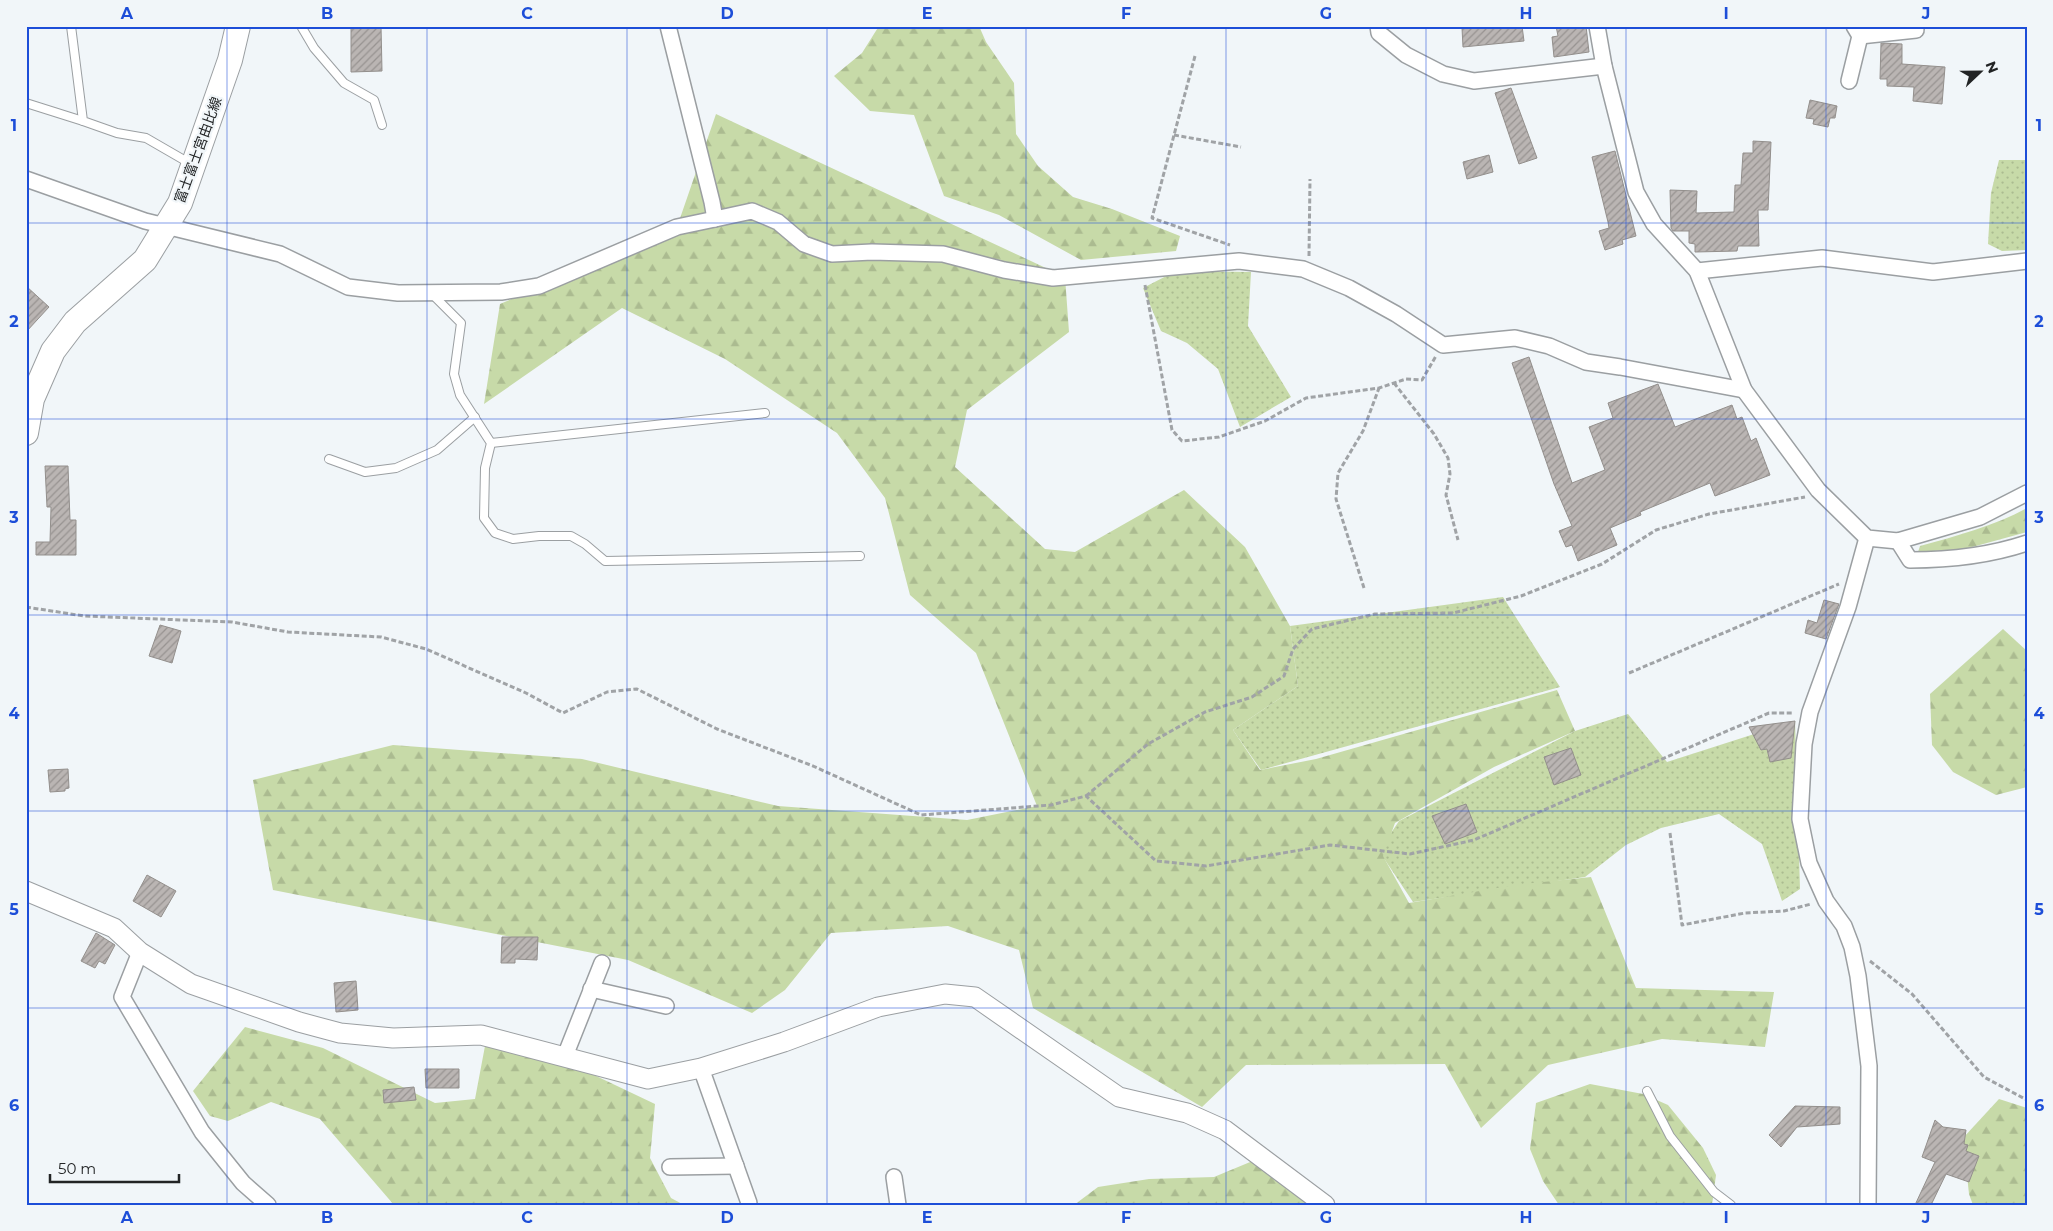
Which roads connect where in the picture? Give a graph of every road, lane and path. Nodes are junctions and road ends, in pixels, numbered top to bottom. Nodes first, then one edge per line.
1 (72, 26) edge
2 (238, 26) edge
3 (301, 26) edge
4 (668, 26) edge
5 (1378, 26) edge
6 (1597, 26) edge
7 (1916, 30) dead end
8 (1857, 31) edge
9 (1195, 56) dead end
10 (1604, 66) junction
11 (1849, 81) dead end
12 (26, 103) edge
13 (83, 121) junction
14 (382, 125) dead end
15 (1174, 135) junction
16 (1241, 147) dead end
17 (194, 166) junction
18 (26, 179) edge
19 (1310, 179) dead end
20 (715, 219) junction
21 (165, 227) junction
22 (2027, 261) edge
23 (1234, 262) junction
24 (1143, 270) junction
25 (1697, 271) junction
26 (1309, 272) junction
27 (431, 292) junction
28 (1442, 345) junction
29 (1394, 383) junction
30 (1378, 388) junction
31 (1744, 390) junction
32 (29, 400) edge
33 (766, 413) dead end
34 (474, 417) junction
35 (26, 433) edge
36 (492, 443) junction
37 (329, 459) dead end
38 (2027, 493) edge
39 (1823, 494) junction
40 (1867, 538) junction
41 (1458, 540) dead end
42 (1898, 541) junction
43 (2027, 543) edge
44 (860, 556) dead end
45 (1858, 576) junction
46 (1364, 588) dead end
47 (26, 607) edge
48 (1629, 673) dead end
49 (1810, 712) junction
50 (1086, 796) junction
51 (1670, 833) dead end
52 (26, 891) edge
53 (1826, 901) junction
54 (1852, 946) junction
55 (140, 952) junction
56 (602, 963) dead end
57 (592, 989) junction
58 (666, 1006) dead end
59 (565, 1056) junction
60 (701, 1068) junction
61 (1647, 1091) dead end
62 (2027, 1100) edge
63 (736, 1166) junction
64 (670, 1167) dead end
65 (894, 1177) dead end
66 (749, 1203) dead end
67 (268, 1205) edge
68 (898, 1205) edge
69 (1325, 1205) edge
70 (1731, 1205) edge
71 (1868, 1205) edge

1 - 13 lane
2 - 17 main road, 富士富士宮由比線
3 - 14 lane
4 - 20 street
5 - 10 street
6 - 10 street
7 - 8 street
8 - 11 street
9 - 15 path
10 - 25 street
12 - 13 lane
13 - 17 lane
15 - 16 path
15 - 23 path
17 - 21 main road, 富士富士宮由比線
18 - 21 street
19 - 26 path
20 - 24 street
20 - 27 street
21 - 27 street
21 - 32 main road, 富士富士宮由比線
22 - 25 street
23 - 24 street
23 - 26 street
24 - 30 path
25 - 31 street
26 - 28 street
27 - 34 lane
28 - 29 path
28 - 31 street
29 - 30 path
29 - 41 path
30 - 46 path
31 - 39 street
32 - 35 main road, 富士富士宮由比線
33 - 36 lane
34 - 36 lane
34 - 37 lane
36 - 44 lane
38 - 42 street
39 - 40 street
39 - 50 path
40 - 42 street
40 - 45 street
42 - 43 street
45 - 48 path
45 - 49 street
47 - 50 path
49 - 50 path
49 - 53 street
51 - 53 path
52 - 55 street
53 - 54 street
54 - 62 path
54 - 71 street
55 - 59 street
55 - 67 street
56 - 57 street
57 - 58 street
57 - 59 street
59 - 60 street
60 - 63 street
60 - 69 street
61 - 70 lane
63 - 64 street
63 - 66 street
65 - 68 street

